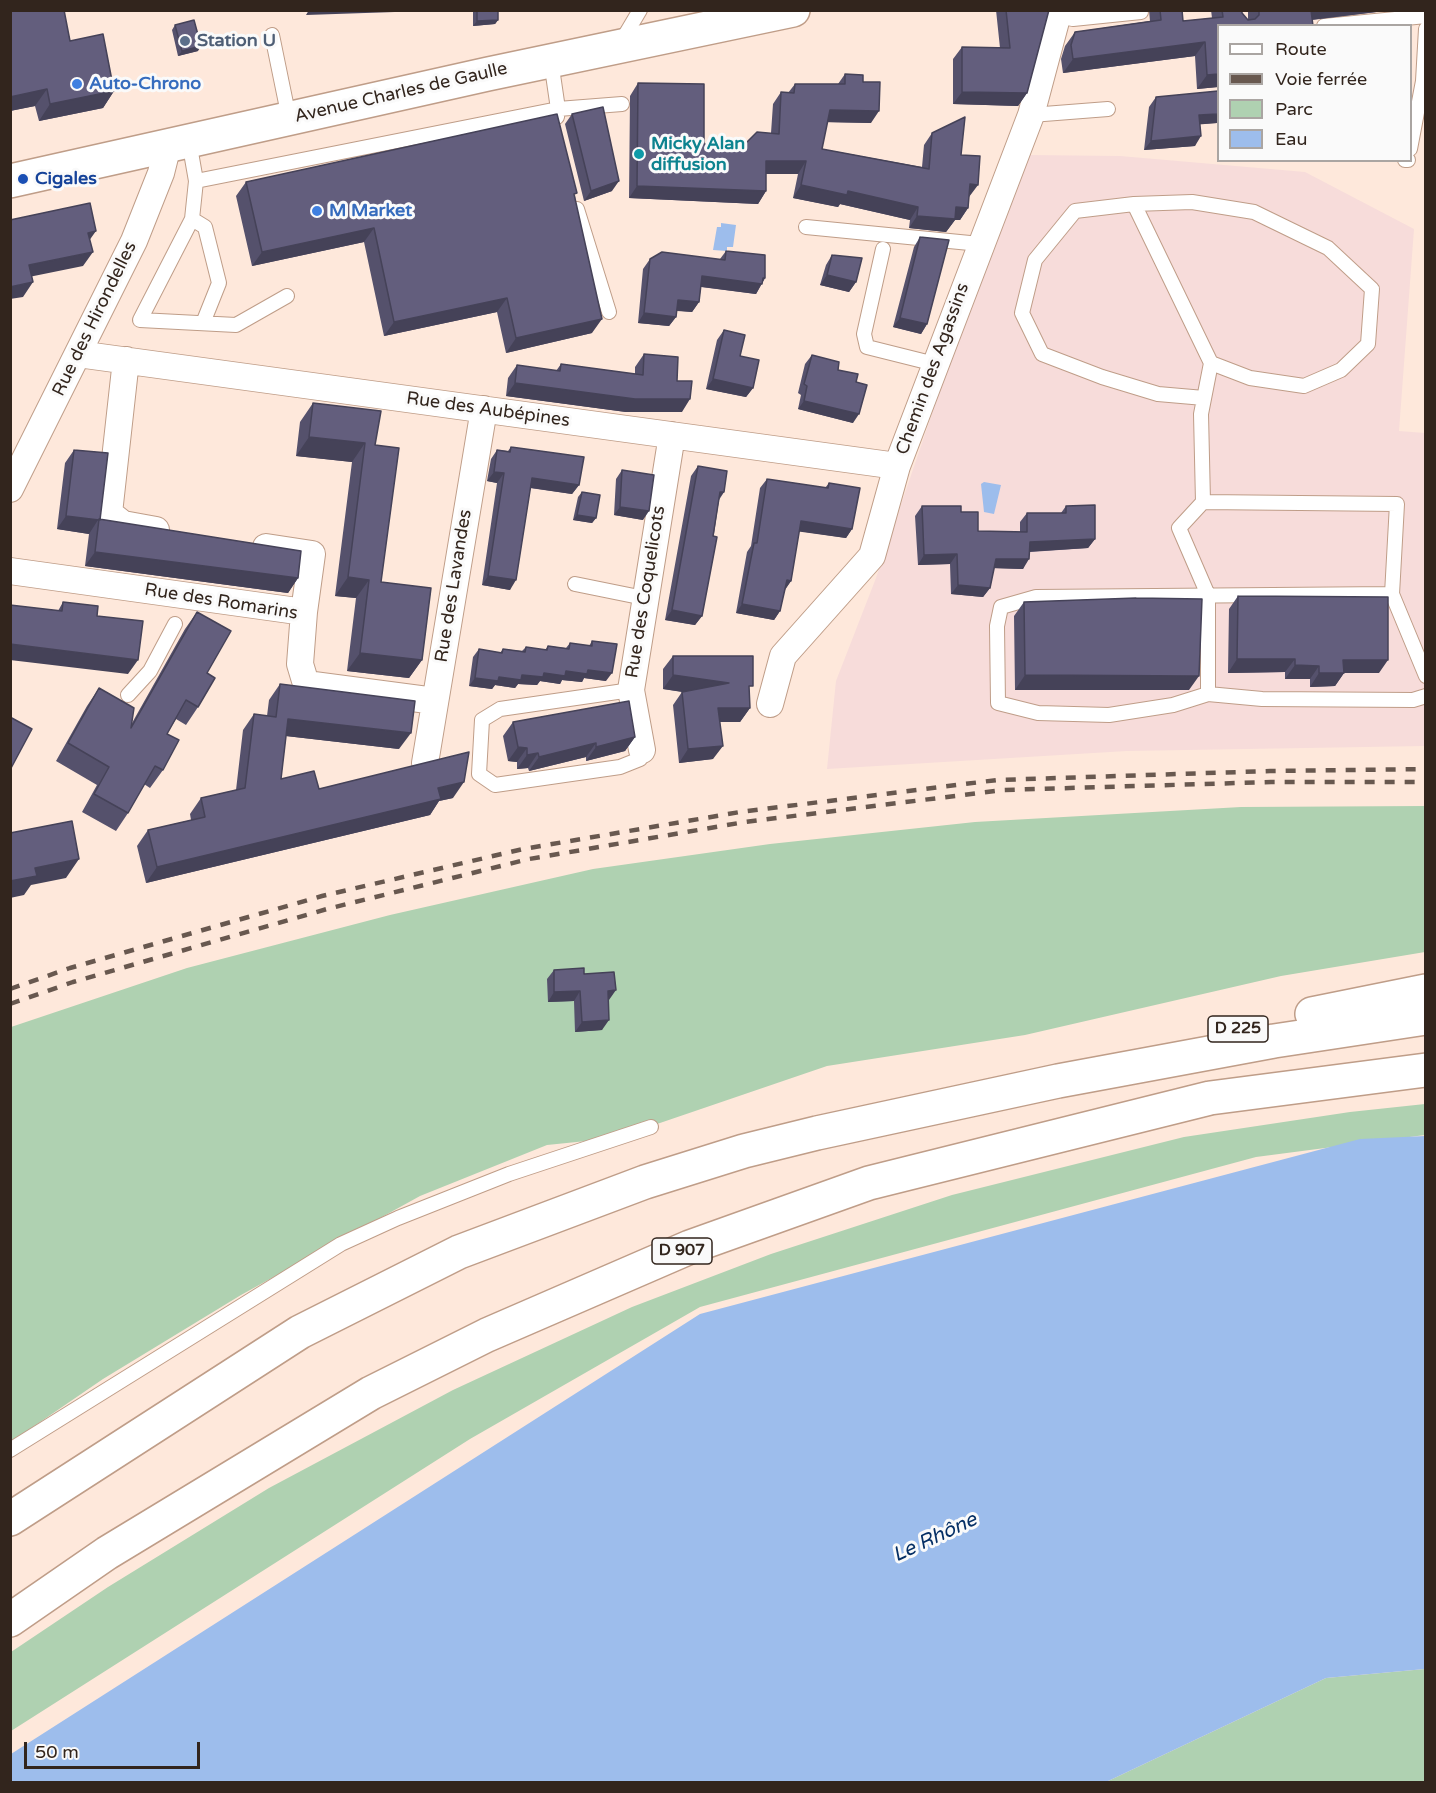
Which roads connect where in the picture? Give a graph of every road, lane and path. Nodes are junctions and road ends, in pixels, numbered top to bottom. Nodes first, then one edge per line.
1 (640, 10) edge
2 (793, 10) edge
3 (1141, 12) edge
4 (1058, 13) edge
5 (747, 15) edge
6 (1425, 16) edge
7 (686, 21) edge
8 (1355, 24) edge
9 (1425, 29) edge
10 (272, 35) dead end
11 (618, 47) junction
12 (551, 60) junction
13 (622, 104) dead end
14 (558, 109) junction
15 (1108, 109) dead end
16 (1031, 115) junction
17 (289, 118) junction
18 (556, 126) edge
19 (1412, 139) edge
20 (178, 143) junction
21 (10, 181) edge
22 (196, 181) junction
23 (573, 193) edge
24 (1134, 204) junction
25 (192, 219) junction
26 (806, 226) dead end
27 (980, 244) junction
28 (883, 249) dead end
29 (288, 296) dead end
30 (609, 312) dead end
31 (203, 323) junction
32 (78, 354) junction
33 (126, 360) junction
34 (1211, 363) junction
35 (935, 364) junction
36 (1204, 398) junction
37 (484, 409) junction
38 (672, 435) junction
39 (897, 466) junction
40 (10, 489) edge
41 (1203, 502) junction
42 (182, 534) edge
43 (241, 543) edge
44 (10, 571) edge
45 (575, 584) dead end
46 (1392, 594) junction
47 (1208, 595) junction
48 (644, 598) junction
49 (304, 612) junction
50 (175, 624) dead end
51 (1425, 676) edge
52 (631, 690) junction
53 (1208, 694) junction
54 (128, 695) dead end
55 (1425, 696) edge
56 (435, 701) junction
57 (770, 704) dead end
58 (642, 750) joint
59 (425, 763) edge
60 (1425, 992) edge
61 (1425, 1018) edge
62 (1425, 1070) edge
63 (1058, 1081) junction
64 (651, 1127) dead end
65 (10, 1450) edge
66 (10, 1519) edge
67 (10, 1620) edge

1 - 11 lane
2 - 5 main road, Avenue Charles de Gaulle
3 - 4 lane
4 - 16 street, Chemin des Agassins
5 - 7 main road, Avenue Charles de Gaulle
6 - 8 lane
7 - 11 main road, Avenue Charles de Gaulle
9 - 19 lane
10 - 17 lane
11 - 12 main road, Avenue Charles de Gaulle
12 - 14 lane
12 - 17 main road, Avenue Charles de Gaulle
13 - 14 lane
14 - 18 lane
14 - 22 lane
15 - 16 lane
16 - 27 street, Chemin des Agassins
17 - 20 main road, Avenue Charles de Gaulle
20 - 21 main road, Avenue Charles de Gaulle
20 - 22 lane
20 - 32 street, Rue des Hirondelles
22 - 25 lane
23 - 30 lane
24 - 34 lane
24 - 34 lane
24 - 36 lane
25 - 31 lane
25 - 31 lane
26 - 27 lane
27 - 35 street, Chemin des Agassins
28 - 35 lane
29 - 31 lane
32 - 33 street, Rue des Aubépines
32 - 40 street, Rue des Hirondelles
33 - 37 street, Rue des Aubépines
33 - 42 street
34 - 36 lane
35 - 39 street, Chemin des Agassins
36 - 41 lane
37 - 38 street, Rue des Aubépines
37 - 56 street, Rue des Lavandes
38 - 39 street, Rue des Aubépines
38 - 48 street, Rue des Coquelicots
39 - 57 street, Chemin des Agassins
41 - 46 lane
41 - 47 lane
43 - 49 street
44 - 49 street, Rue des Romarins
45 - 48 lane
46 - 47 lane
46 - 51 lane
47 - 53 lane
47 - 53 lane
48 - 52 street, Rue des Coquelicots
49 - 56 street, Rue des Romarins
50 - 54 lane
52 - 58 street, Rue des Coquelicots
52 - 58 lane
53 - 55 lane
56 - 59 street, Rue des Lavandes
60 - 63 main road, D 225
61 - 63 main road
62 - 67 main road, D 907
63 - 66 main road
64 - 65 lane

